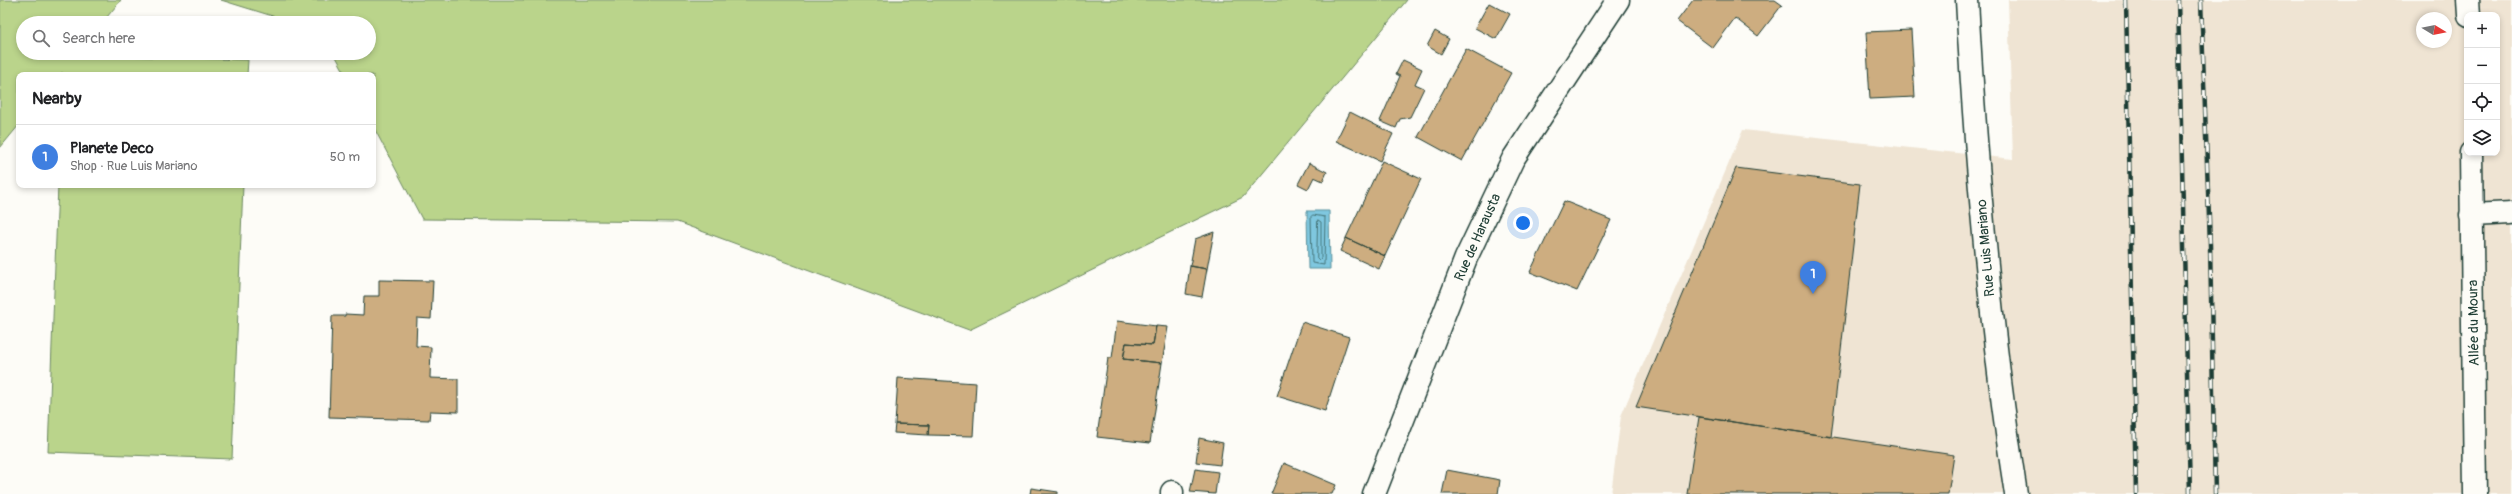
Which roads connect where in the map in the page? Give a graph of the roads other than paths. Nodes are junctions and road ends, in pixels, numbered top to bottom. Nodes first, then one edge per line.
1 (1618, 0) edge
2 (1967, 0) edge
3 (2468, 0) edge
4 (2469, 12) edge
5 (2471, 156) edge
6 (2512, 213) edge
7 (2472, 214) junction
8 (1374, 494) edge
9 (2016, 494) edge
10 (2475, 494) edge

1 - 8 street, Rue de Harausta
2 - 9 street, Rue Luis Mariano
3 - 4 street
5 - 7 street, Allée du Moura
6 - 7 street
7 - 10 street, Allée du Moura

